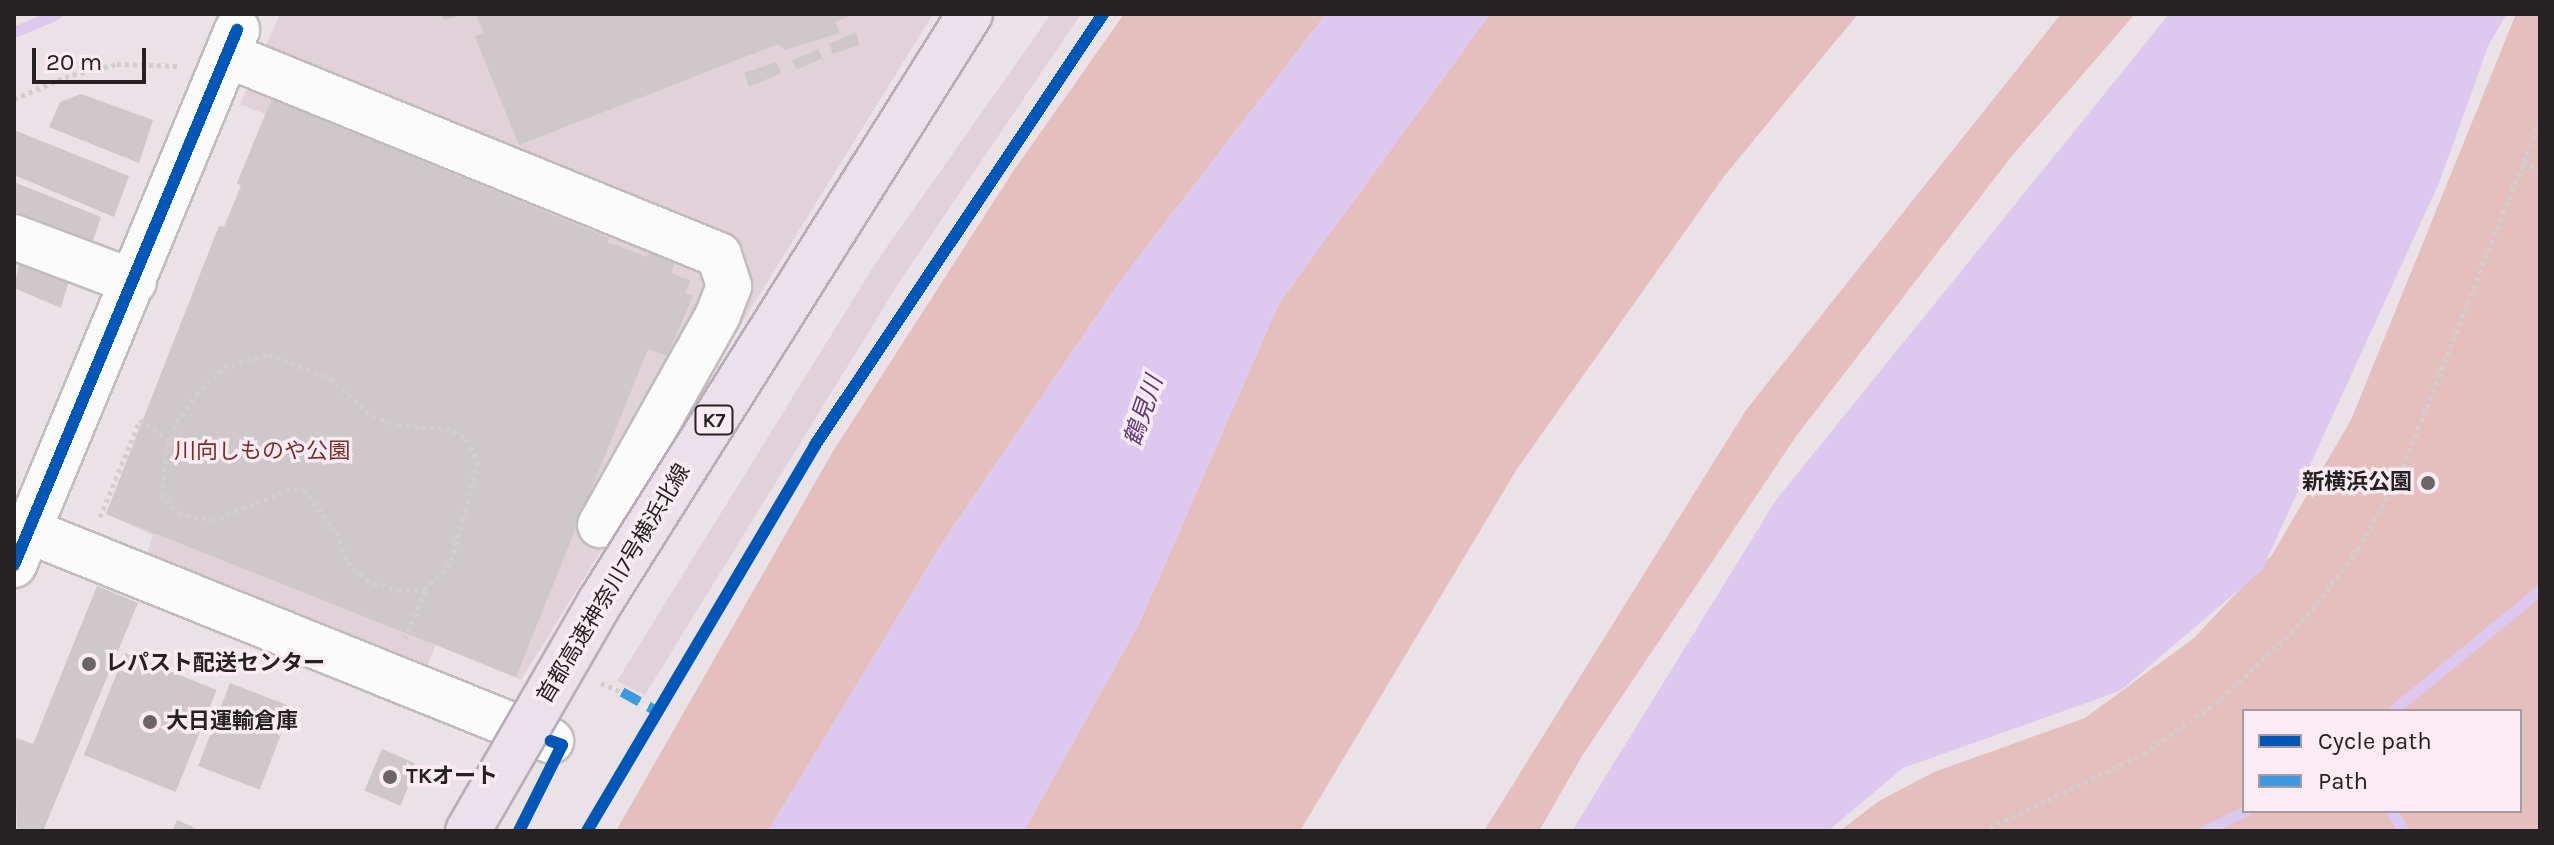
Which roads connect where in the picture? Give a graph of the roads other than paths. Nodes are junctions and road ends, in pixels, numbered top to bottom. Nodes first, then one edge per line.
1 (951, 14) edge
2 (970, 14) edge
3 (14, 237) edge
4 (134, 282) junction
5 (600, 525) dead end
6 (19, 540) edge
7 (551, 741) dead end
8 (450, 831) edge
9 (468, 831) edge

1 - 8 highway, 首都高速神奈川7号横浜北線 / K7
2 - 9 highway, 首都高速神奈川7号横浜北線 / K7, bridge
3 - 4 street
4 - 5 street
4 - 6 street
6 - 7 street

